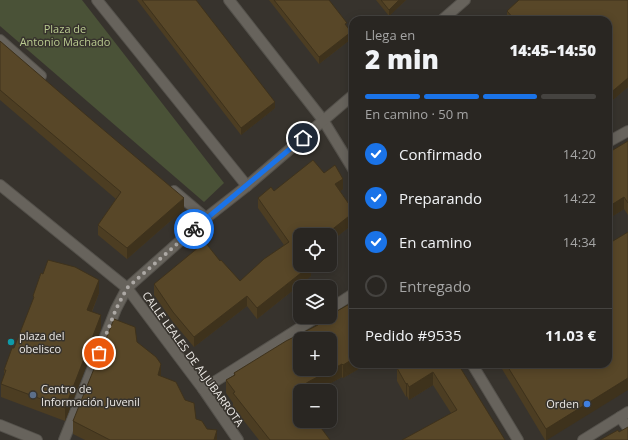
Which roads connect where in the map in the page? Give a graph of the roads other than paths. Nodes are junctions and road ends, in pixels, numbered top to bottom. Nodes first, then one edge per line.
1 (97, 0) edge
2 (229, 0) edge
3 (465, 0) edge
4 (447, 16) edge
5 (0, 40) edge
6 (50, 85) edge
7 (349, 97) edge
8 (322, 120) junction
9 (628, 131) edge
10 (612, 140) edge
11 (349, 163) edge
12 (163, 182) edge
13 (0, 185) edge
14 (247, 186) junction
15 (206, 218) junction
16 (127, 288) junction
17 (349, 297) edge
18 (337, 304) edge
19 (306, 324) edge
20 (474, 368) edge
21 (203, 389) junction
22 (624, 414) edge
23 (0, 425) edge
24 (628, 428) edge
25 (37, 440) edge
26 (64, 440) edge
27 (238, 440) edge
28 (518, 440) edge
29 (583, 440) edge

1 - 14 street
2 - 8 street
3 - 4 street
5 - 6 street
7 - 8 street
8 - 11 street
8 - 14 street
9 - 10 street
12 - 15 street
13 - 16 street, CALLE LEALES DE ALJUBARROTA
14 - 15 street
15 - 16 street
16 - 21 street, CALLE LEALES DE ALJUBARROTA
16 - 26 street
17 - 18 street
19 - 21 street
20 - 28 street
21 - 27 street, CALLE LEALES DE ALJUBARROTA
22 - 24 street
22 - 29 street
23 - 25 street

